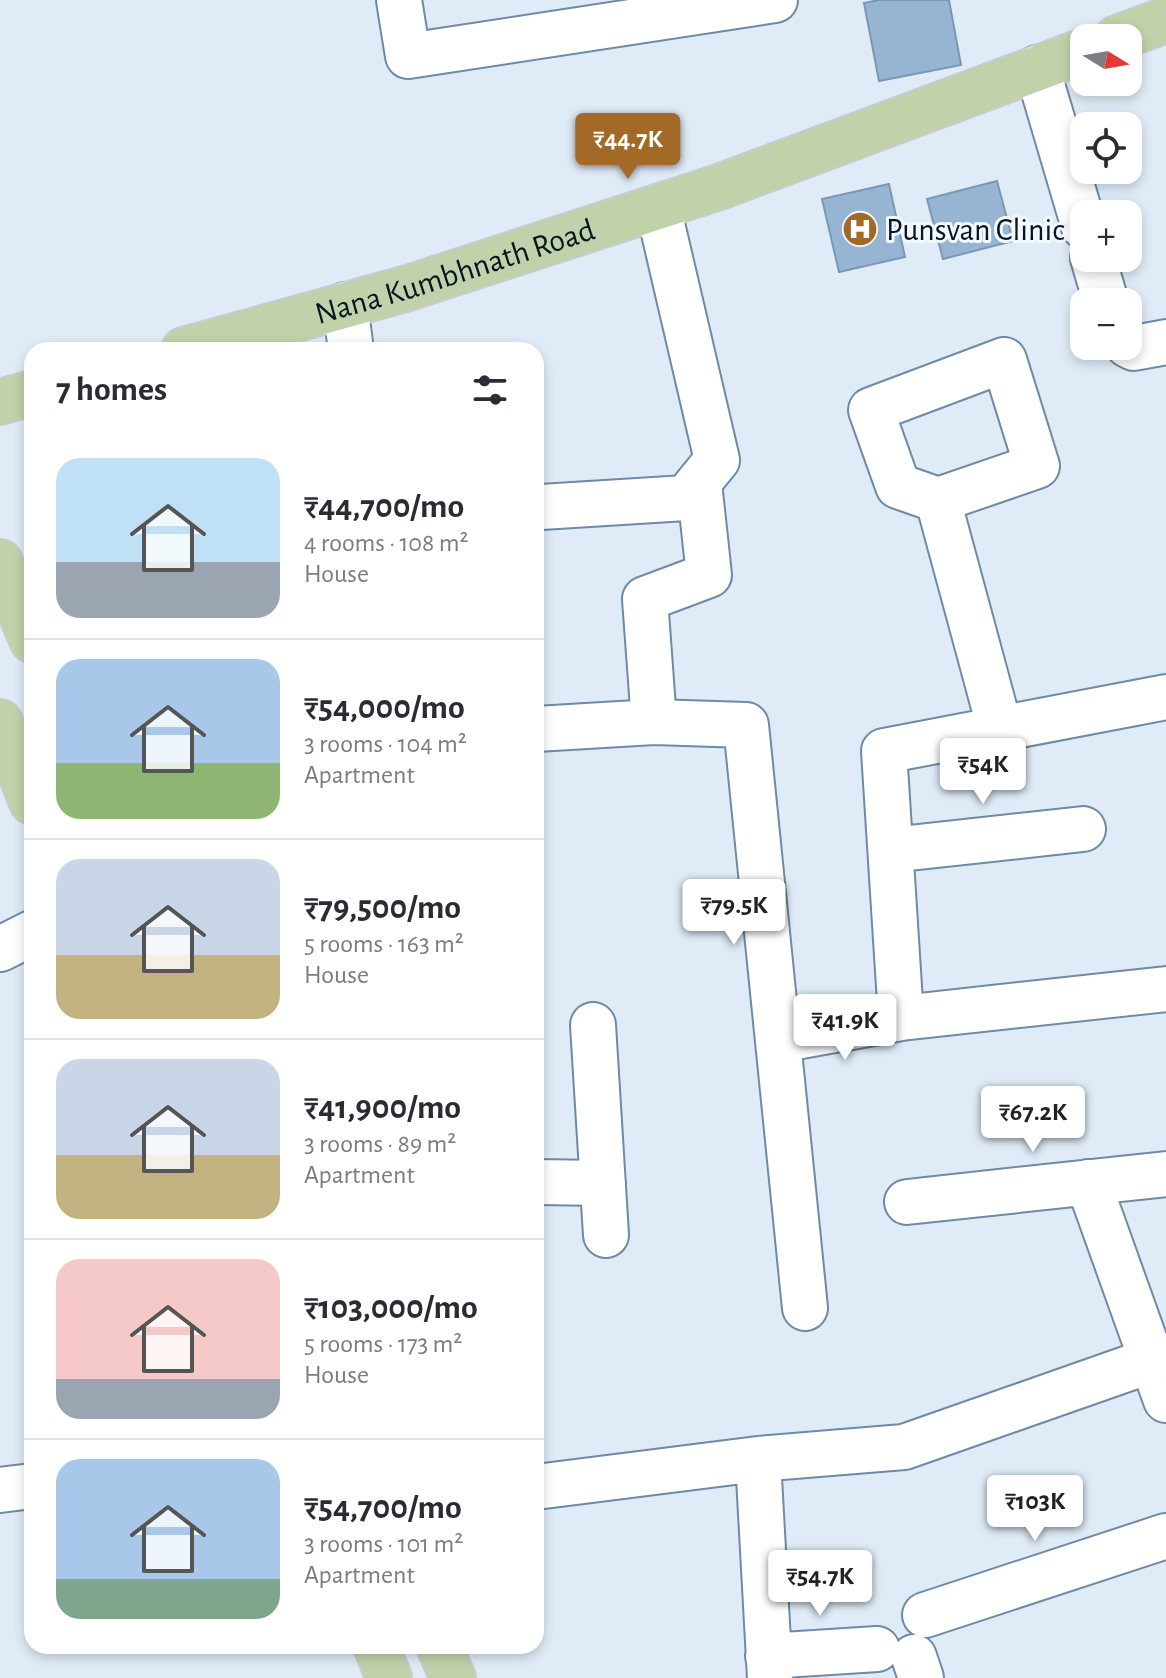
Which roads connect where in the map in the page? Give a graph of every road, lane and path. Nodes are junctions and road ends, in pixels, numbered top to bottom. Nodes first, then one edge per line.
1 (399, 0) edge
2 (775, 0) edge
3 (1166, 20) edge
4 (1142, 29) edge
5 (1070, 56) edge
6 (1037, 68) junction
7 (1076, 200) edge
8 (658, 207) junction
9 (345, 305) junction
10 (213, 342) edge
11 (350, 342) edge
12 (1166, 342) edge
13 (1142, 346) edge
14 (24, 395) edge
15 (0, 402) edge
16 (699, 483) junction
17 (938, 500) dead end
18 (544, 507) edge
19 (0, 562) edge
20 (24, 620) edge
21 (1166, 697) edge
22 (654, 722) junction
23 (544, 729) edge
24 (1000, 729) junction
25 (5, 748) edge
26 (24, 786) edge
27 (1083, 829) dead end
28 (891, 850) junction
29 (24, 937) edge
30 (0, 949) edge
31 (1166, 989) edge
32 (901, 1018) junction
33 (593, 1025) dead end
34 (778, 1040) junction
35 (1166, 1174) edge
36 (544, 1182) edge
37 (1088, 1182) junction
38 (603, 1183) junction
39 (907, 1202) dead end
40 (606, 1235) dead end
41 (805, 1308) dead end
42 (1159, 1380) edge
43 (758, 1459) junction
44 (544, 1486) edge
45 (24, 1487) edge
46 (0, 1490) edge
47 (1166, 1536) edge
48 (925, 1615) dead end
49 (379, 1654) edge
50 (442, 1654) edge
51 (904, 1661) edge
52 (769, 1667) edge
53 (389, 1678) edge
54 (453, 1678) edge

1 - 2 street
3 - 4 main road
5 - 6 main road, Nana Kumbhnath Road
6 - 7 street
6 - 8 main road, Nana Kumbhnath Road
8 - 9 main road, Nana Kumbhnath Road
8 - 16 street
9 - 10 main road, Nana Kumbhnath Road
9 - 11 street
12 - 13 street
14 - 15 main road
16 - 18 street
16 - 22 street
17 - 24 street
19 - 20 main road
21 - 24 street
22 - 23 street
22 - 34 street
24 - 28 street
25 - 26 main road
27 - 28 street
28 - 32 street
29 - 30 street
31 - 32 street
32 - 34 street
33 - 38 street
34 - 41 street
35 - 37 street
36 - 38 street
37 - 39 street
37 - 42 street
38 - 40 street
42 - 43 street
43 - 44 street
43 - 52 street
45 - 46 street
47 - 48 street
49 - 53 main road
50 - 54 main road
51 - 52 street

